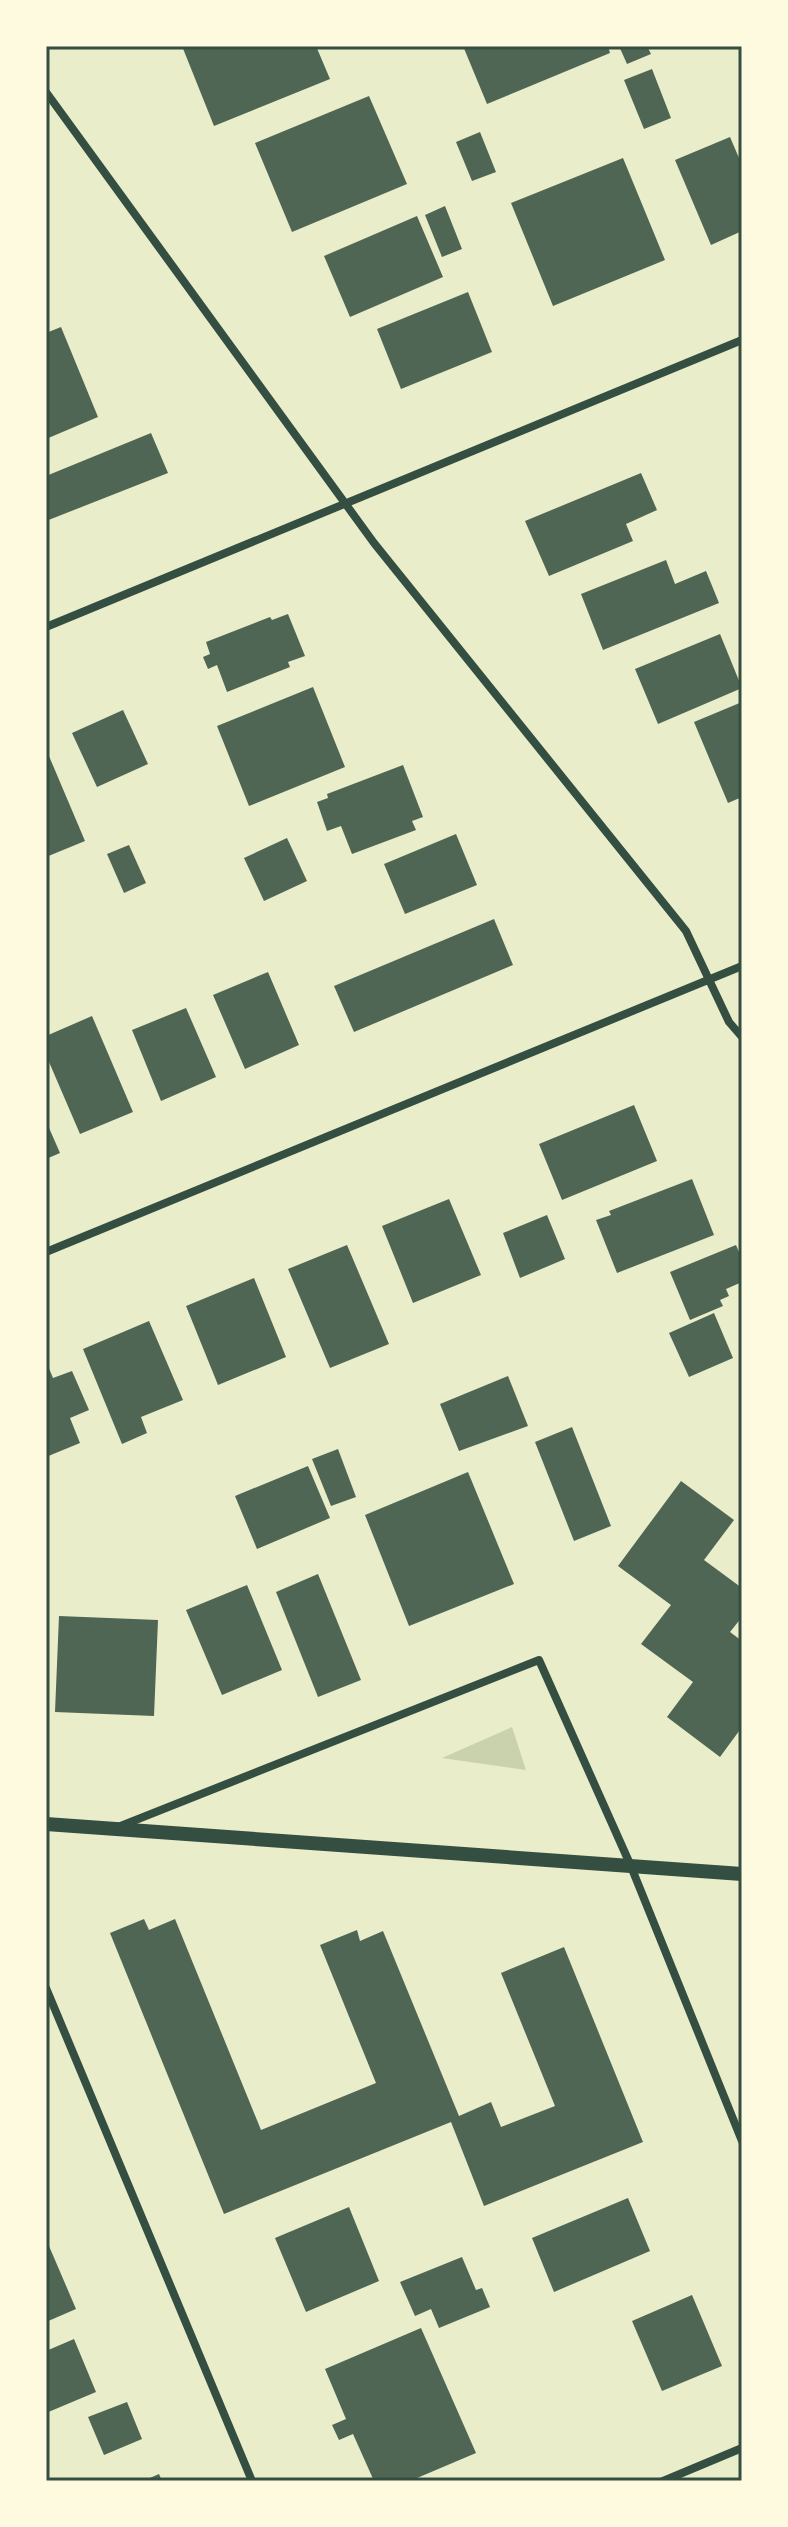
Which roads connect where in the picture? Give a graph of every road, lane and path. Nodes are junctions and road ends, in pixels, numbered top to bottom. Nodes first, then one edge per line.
1 (46, 92) edge
2 (742, 340) edge
3 (344, 503) junction
4 (46, 627) edge
5 (742, 966) edge
6 (710, 979) junction
7 (742, 1037) edge
8 (46, 1252) edge
9 (46, 1824) edge
10 (115, 1828) junction
11 (630, 1864) junction
12 (742, 1874) edge
13 (46, 1988) edge
14 (742, 2141) edge
15 (742, 2448) edge
16 (252, 2481) edge
17 (663, 2481) edge

1 - 3 street
2 - 3 street
3 - 4 street
3 - 6 street
5 - 6 street
6 - 7 street
6 - 8 street
9 - 10 street
10 - 11 street
10 - 11 street
11 - 12 street
11 - 14 street
13 - 16 street
15 - 17 street

